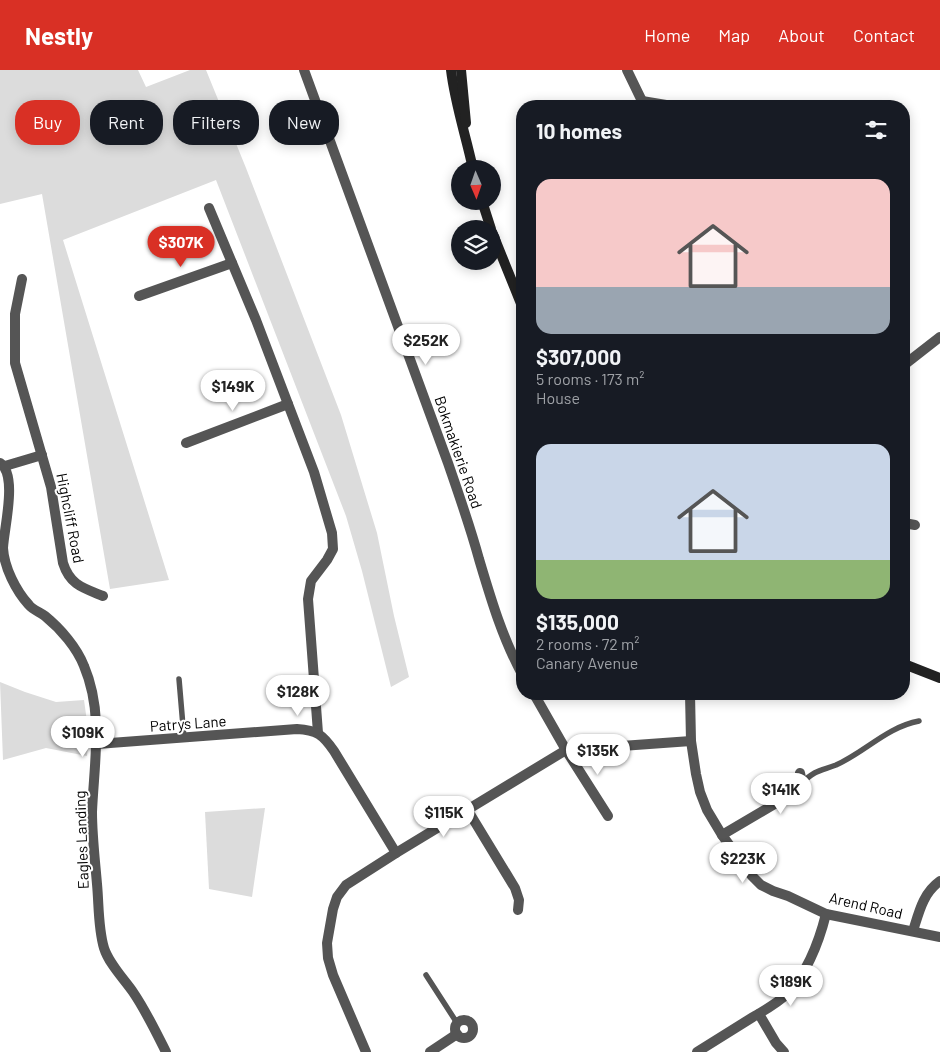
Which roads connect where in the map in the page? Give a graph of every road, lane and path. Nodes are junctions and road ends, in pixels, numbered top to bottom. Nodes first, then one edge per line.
1 (304, 70) edge
2 (451, 70) edge
3 (461, 70) edge
4 (627, 70) edge
5 (640, 100) edge
6 (466, 137) junction
7 (471, 160) edge
8 (210, 208) dead end
9 (501, 253) edge
10 (232, 263) junction
11 (22, 279) dead end
12 (516, 291) edge
13 (139, 296) dead end
14 (940, 337) edge
15 (910, 360) edge
16 (288, 404) junction
17 (186, 443) dead end
18 (42, 455) junction
19 (2, 465) edge
20 (910, 524) edge
21 (915, 525) dead end
22 (103, 596) dead end
23 (516, 662) edge
24 (910, 666) edge
25 (179, 678) dead end
26 (940, 678) edge
27 (537, 700) edge
28 (690, 700) edge
29 (919, 721) dead end
30 (318, 733) junction
31 (184, 738) junction
32 (691, 741) junction
33 (97, 744) junction
34 (566, 750) junction
35 (801, 778) joint
36 (467, 809) junction
37 (608, 816) dead end
38 (722, 835) junction
39 (396, 852) junction
40 (940, 881) edge
41 (518, 910) dead end
42 (826, 914) junction
43 (913, 931) junction
44 (940, 937) edge
45 (426, 975) dead end
46 (759, 1014) junction
47 (457, 1024) junction
48 (457, 1034) junction
49 (166, 1052) edge
50 (366, 1052) edge
51 (430, 1052) edge
52 (697, 1052) edge
53 (784, 1052) edge

1 - 23 street, Bokmakierie Road
2 - 6 street
3 - 6 street
4 - 5 street
6 - 7 street
8 - 10 street
9 - 12 street
10 - 13 street
10 - 16 street
11 - 18 street, Highcliff Road
14 - 15 street
16 - 17 street
16 - 30 street
18 - 19 street
18 - 22 street, Highcliff Road
19 - 33 street, Eagles Landing
20 - 21 street
24 - 26 street
25 - 31 lane
27 - 34 street
28 - 32 street, Arend Road
29 - 35 lane
30 - 31 street, Patrys Lane
30 - 39 street
31 - 33 street, Patrys Lane
32 - 34 street
32 - 38 street, Arend Road
33 - 49 street, Eagles Landing
34 - 36 street
34 - 37 street
35 - 38 street
36 - 39 street
36 - 41 street
38 - 42 street, Arend Road
39 - 50 street
40 - 43 street
42 - 43 street, Arend Road
42 - 46 street
43 - 44 street, Arend Road
45 - 47 lane
46 - 52 street
46 - 53 street
47 - 48 street
47 - 48 street
48 - 51 street

